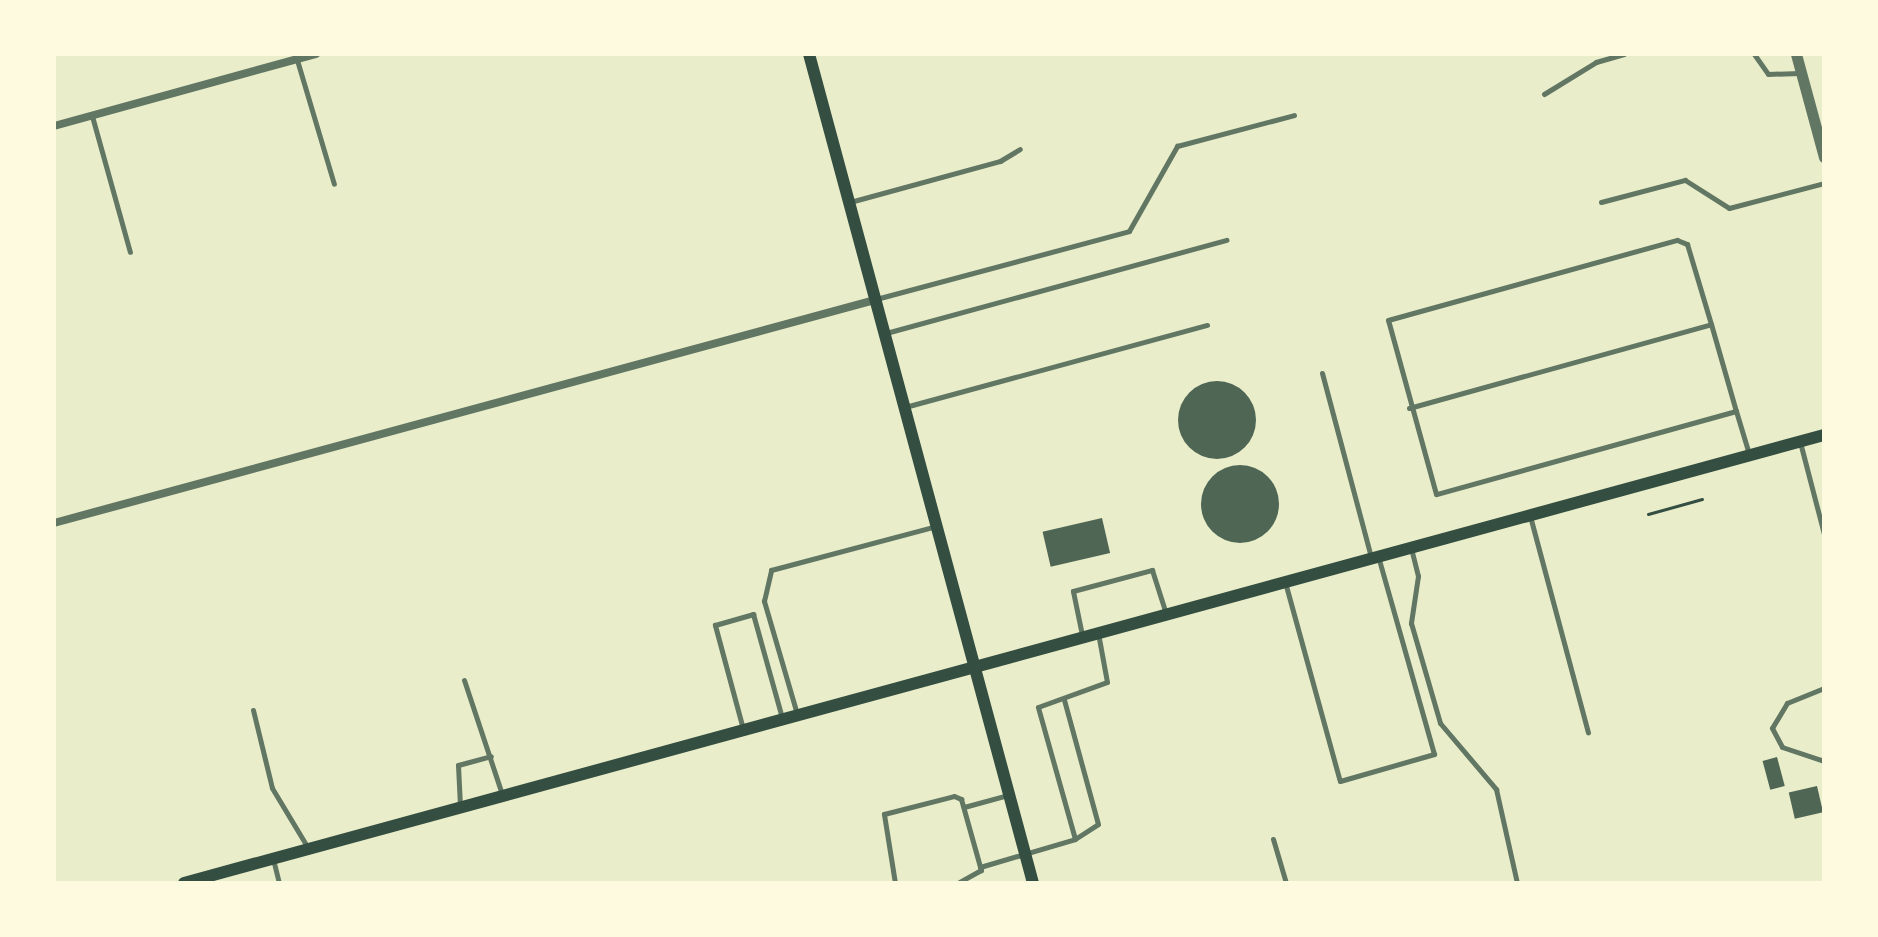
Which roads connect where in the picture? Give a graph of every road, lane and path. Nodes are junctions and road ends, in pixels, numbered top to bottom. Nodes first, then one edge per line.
1 (316, 54) edge
2 (809, 54) edge
3 (1624, 54) edge
4 (1754, 54) edge
5 (1796, 54) edge
6 (297, 59) junction
7 (1801, 73) junction
8 (1544, 94) dead end
9 (92, 115) junction
10 (1294, 115) dead end
11 (54, 126) edge
12 (1020, 149) dead end
13 (1824, 157) edge
14 (1824, 183) edge
15 (334, 184) dead end
16 (849, 202) junction
17 (1601, 202) dead end
18 (1227, 240) dead end
19 (130, 252) dead end
20 (875, 300) junction
21 (1711, 324) junction
22 (1207, 325) dead end
23 (885, 334) junction
24 (1322, 373) dead end
25 (904, 407) junction
26 (1409, 408) junction
27 (1736, 411) junction
28 (1824, 435) edge
29 (1800, 441) junction
30 (1749, 455) junction
31 (1702, 499) dead end
32 (1648, 514) dead end
33 (1529, 515) junction
34 (54, 523) edge
35 (933, 527) junction
36 (1824, 534) edge
37 (1410, 547) junction
38 (1375, 557) junction
39 (1284, 581) junction
40 (1166, 614) junction
41 (1097, 632) junction
42 (1082, 636) junction
43 (972, 665) junction
44 (464, 680) dead end
45 (1824, 688) edge
46 (1064, 700) junction
47 (253, 710) dead end
48 (797, 714) junction
49 (782, 718) junction
50 (743, 729) junction
51 (1588, 732) dead end
52 (491, 756) junction
53 (1824, 761) edge
54 (503, 795) junction
55 (1008, 795) junction
56 (460, 807) junction
57 (964, 807) junction
58 (1075, 839) junction
59 (1273, 839) dead end
60 (309, 849) junction
61 (1025, 853) junction
62 (273, 858) junction
63 (980, 867) junction
64 (184, 883) edge
65 (279, 883) edge
66 (895, 883) edge
67 (958, 883) edge
68 (1033, 883) edge
69 (1286, 883) edge
70 (1517, 883) edge

1 - 6 street
2 - 16 main road
3 - 8 lane
4 - 7 lane
5 - 7 street
6 - 9 street
6 - 15 lane
7 - 13 street
9 - 11 street
9 - 19 lane
10 - 20 lane
12 - 16 lane
14 - 17 lane
16 - 20 main road
18 - 23 lane
20 - 23 main road
20 - 34 street
21 - 26 lane
21 - 26 lane
21 - 27 lane
22 - 25 lane
23 - 25 main road
24 - 38 lane
25 - 35 main road
26 - 27 lane
27 - 30 lane
28 - 29 main road
29 - 30 main road
29 - 36 lane
30 - 33 main road
31 - 32 path
33 - 37 main road
33 - 51 lane
35 - 43 main road
35 - 48 lane
37 - 38 main road
37 - 70 lane
38 - 39 main road
38 - 39 lane
39 - 40 main road
40 - 41 main road
40 - 42 lane
41 - 42 main road
41 - 46 lane
42 - 43 main road
43 - 48 main road
43 - 55 main road
44 - 52 lane
45 - 53 lane
46 - 58 lane
46 - 58 lane
47 - 60 lane
48 - 49 main road
49 - 50 main road
49 - 50 lane
50 - 54 main road
52 - 54 lane
52 - 56 lane
54 - 56 main road
55 - 57 lane
55 - 61 main road
56 - 60 main road
57 - 63 lane
57 - 66 lane
58 - 61 lane
59 - 69 lane
60 - 62 main road
61 - 63 lane
61 - 68 main road
62 - 64 main road
62 - 65 lane
63 - 67 lane

